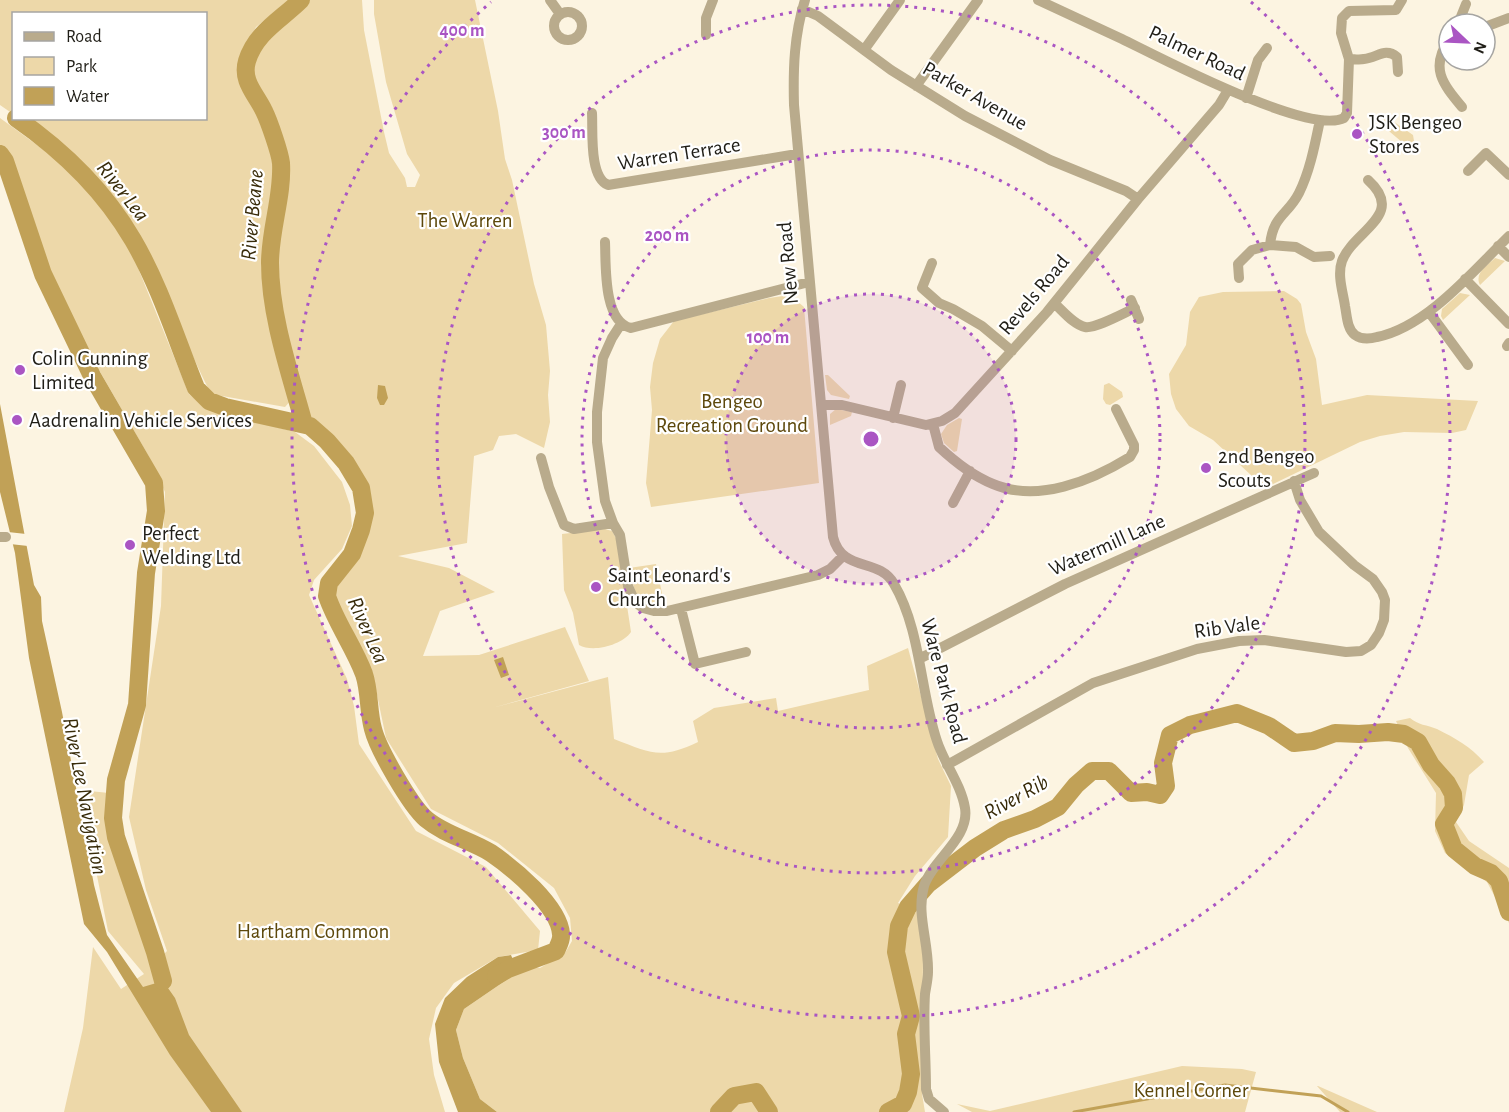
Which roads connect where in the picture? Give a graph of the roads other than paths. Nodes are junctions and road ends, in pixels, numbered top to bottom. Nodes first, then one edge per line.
1 (550, 0) edge
2 (713, 0) edge
3 (900, 0) edge
4 (978, 0) edge
5 (1038, 0) edge
6 (1402, 0) edge
7 (1466, 3) dead end
8 (803, 5) edge
9 (1463, 12) edge
10 (560, 14) dead end
11 (706, 35) dead end
12 (1267, 48) dead end
13 (864, 50) junction
14 (1349, 59) junction
15 (1398, 72) dead end
16 (1441, 72) edge
17 (916, 86) junction
18 (1228, 90) junction
19 (1246, 98) junction
20 (1462, 107) dead end
21 (592, 113) dead end
22 (1320, 120) junction
23 (797, 154) junction
24 (1468, 171) dead end
25 (1509, 176) edge
26 (1368, 180) dead end
27 (1138, 199) junction
28 (1509, 236) edge
29 (604, 242) dead end
30 (1270, 245) junction
31 (1498, 246) junction
32 (1330, 256) dead end
33 (1509, 257) edge
34 (932, 262) dead end
35 (1239, 278) dead end
36 (1465, 279) junction
37 (809, 282) junction
38 (1054, 303) junction
39 (1429, 312) junction
40 (1139, 319) dead end
41 (621, 324) junction
42 (1509, 324) edge
43 (1012, 351) junction
44 (1468, 365) dead end
45 (901, 385) dead end
46 (821, 405) junction
47 (1116, 409) dead end
48 (892, 418) junction
49 (933, 424) junction
50 (541, 458) dead end
51 (970, 471) junction
52 (1314, 473) dead end
53 (1294, 482) junction
54 (953, 503) dead end
55 (613, 523) junction
56 (843, 556) junction
57 (681, 609) junction
58 (746, 652) dead end
59 (919, 659) junction
60 (947, 765) junction
61 (944, 1112) edge

1 - 10 street
2 - 11 street
3 - 13 street
4 - 17 street
5 - 18 street, Palmer Road
6 - 14 street
7 - 9 street
8 - 13 street, Parker Avenue
8 - 23 street, New Road
12 - 19 street
13 - 17 street, Parker Avenue
14 - 15 street
14 - 22 street, Palmer Road
16 - 20 street
17 - 27 street, Parker Avenue
18 - 19 street, Palmer Road
18 - 27 street, Revels Road
19 - 22 street, Palmer Road
21 - 23 street, Warren Terrace
22 - 30 street
23 - 37 street, New Road
24 - 25 street
26 - 39 street
27 - 38 street, Revels Road
28 - 31 street
29 - 41 street
30 - 32 street
30 - 35 street
31 - 33 street
31 - 36 street
34 - 43 street
36 - 39 street
36 - 42 street
37 - 41 street
37 - 46 street, New Road
38 - 40 street
38 - 43 street, Revels Road
39 - 44 street
41 - 55 street
43 - 49 street, Revels Road
45 - 48 street
46 - 48 street
46 - 56 street, New Road
47 - 51 street
48 - 49 street
49 - 51 street
50 - 55 street
51 - 54 street
52 - 53 street, Watermill Lane
53 - 59 street, Watermill Lane
53 - 60 street, Rib Vale
55 - 57 street
56 - 57 street
56 - 59 street, Ware Park Road
57 - 58 street
59 - 60 street, Ware Park Road
60 - 61 street, Ware Park Road

